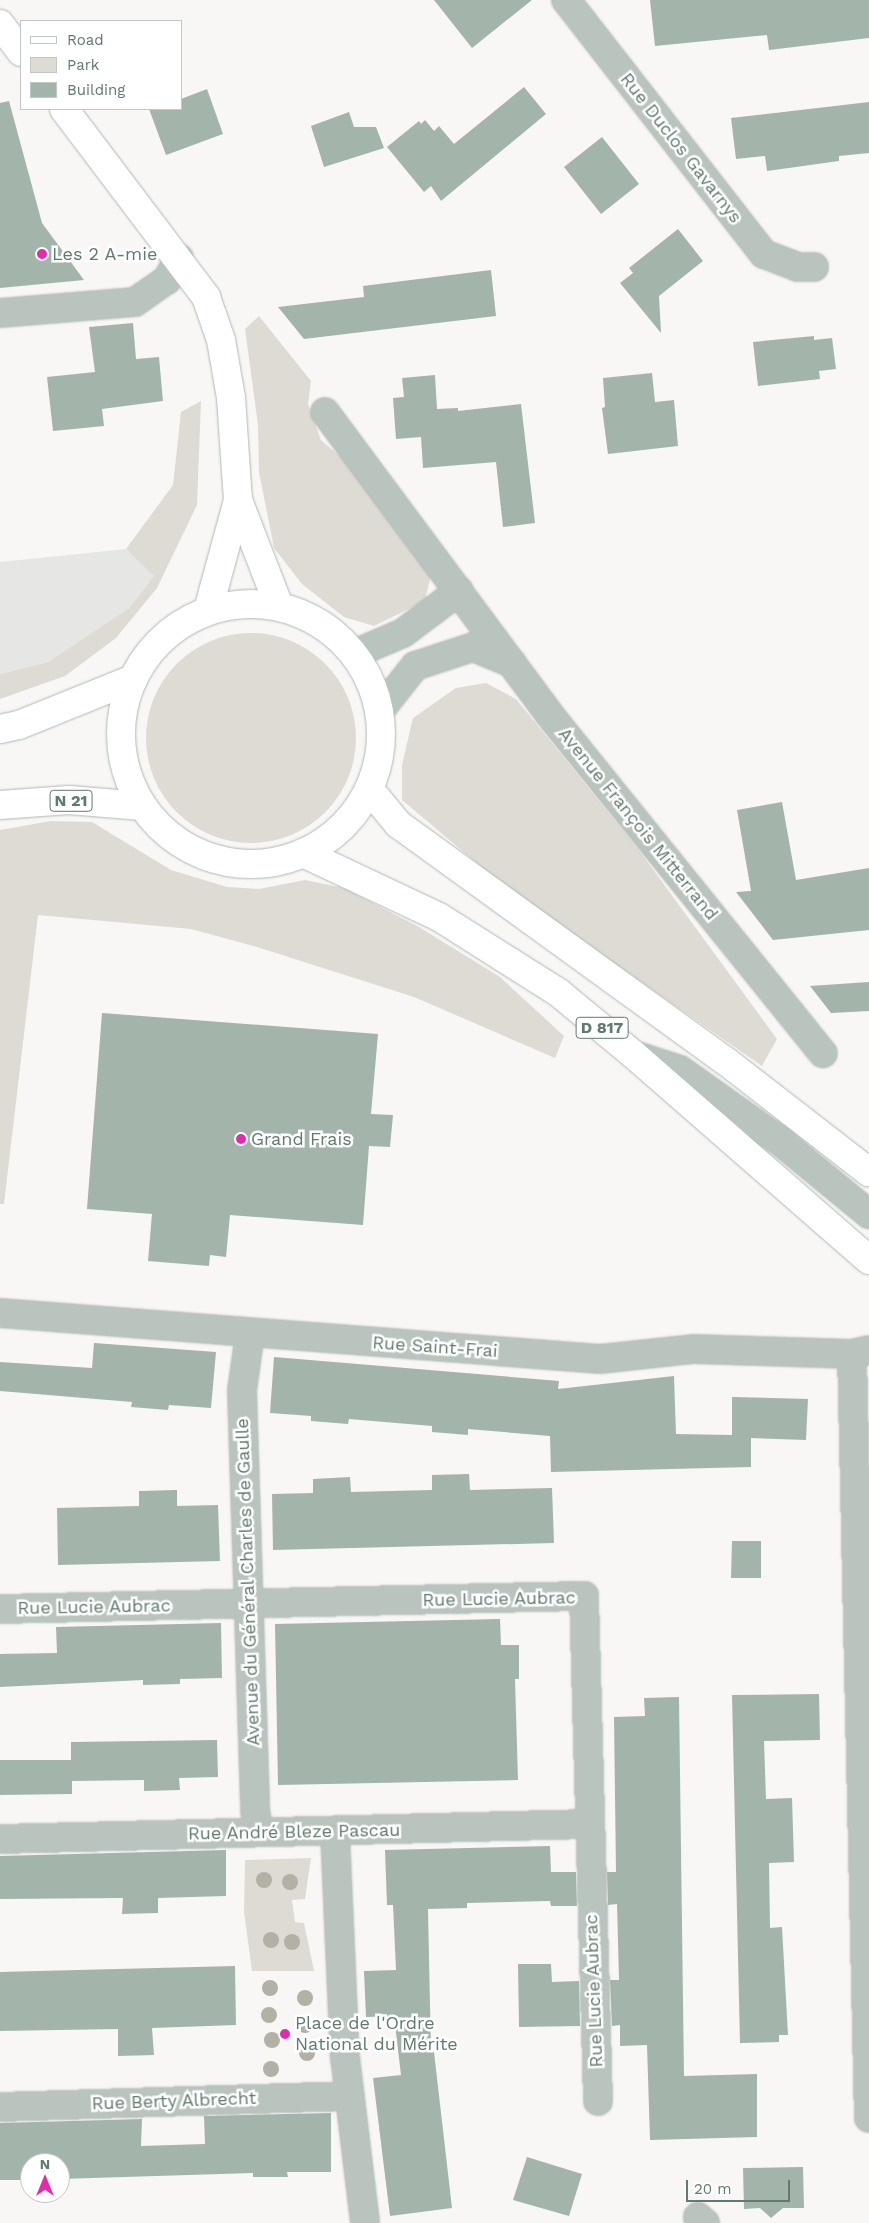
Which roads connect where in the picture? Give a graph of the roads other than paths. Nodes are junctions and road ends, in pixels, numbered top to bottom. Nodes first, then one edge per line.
1 (566, 0) edge
2 (0, 24) edge
3 (20, 51) edge
4 (65, 110) edge
5 (180, 258) junction
6 (814, 267) dead end
7 (0, 314) edge
8 (325, 412) dead end
9 (238, 500) junction
10 (459, 591) junction
11 (279, 606) junction
12 (208, 610) junction
13 (354, 654) junction
14 (512, 663) junction
15 (132, 679) junction
16 (381, 709) junction
17 (0, 729) edge
18 (370, 790) junction
19 (0, 805) edge
20 (142, 806) junction
21 (303, 853) junction
22 (822, 1053) dead end
23 (634, 1055) junction
24 (869, 1172) edge
25 (869, 1214) edge
26 (867, 1258) edge
27 (0, 1313) edge
28 (250, 1333) junction
29 (861, 1352) edge
30 (248, 1604) junction
31 (0, 1609) edge
32 (589, 1824) junction
33 (258, 1832) junction
34 (335, 1832) junction
35 (0, 1839) edge
36 (349, 2096) junction
37 (598, 2101) dead end
38 (0, 2107) edge
39 (869, 2118) edge
40 (365, 2223) edge

1 - 6 street, Rue Duclos Gavarnys
2 - 3 main road
4 - 5 main road
5 - 7 street
5 - 9 main road
8 - 10 street, Avenue François Mitterrand
9 - 11 main road
9 - 12 main road
10 - 13 street
10 - 14 street, Avenue François Mitterrand
11 - 12 main road
11 - 13 main road
12 - 15 main road
13 - 16 main road
14 - 16 street
14 - 22 street, Avenue François Mitterrand
15 - 17 main road
15 - 20 main road
16 - 18 main road
18 - 21 main road
18 - 24 main road, D 817
19 - 20 main road, N 21
20 - 21 main road
21 - 23 main road, D 817
23 - 25 street
23 - 26 main road, D 817
27 - 28 street, Rue Saint-Frai
28 - 29 street, Rue Saint-Frai
28 - 30 street, Avenue du Général Charles de Gaulle
29 - 39 street
30 - 31 street, Rue Lucie Aubrac
30 - 32 street, Rue Lucie Aubrac
30 - 33 street, Avenue du Général Charles de Gaulle
32 - 34 street, Rue André Bleze Pascau
32 - 37 street, Rue Lucie Aubrac
33 - 34 street, Rue André Bleze Pascau
33 - 35 street, Rue André Bleze Pascau
34 - 36 street
36 - 38 street, Rue Berty Albrecht
36 - 40 street

